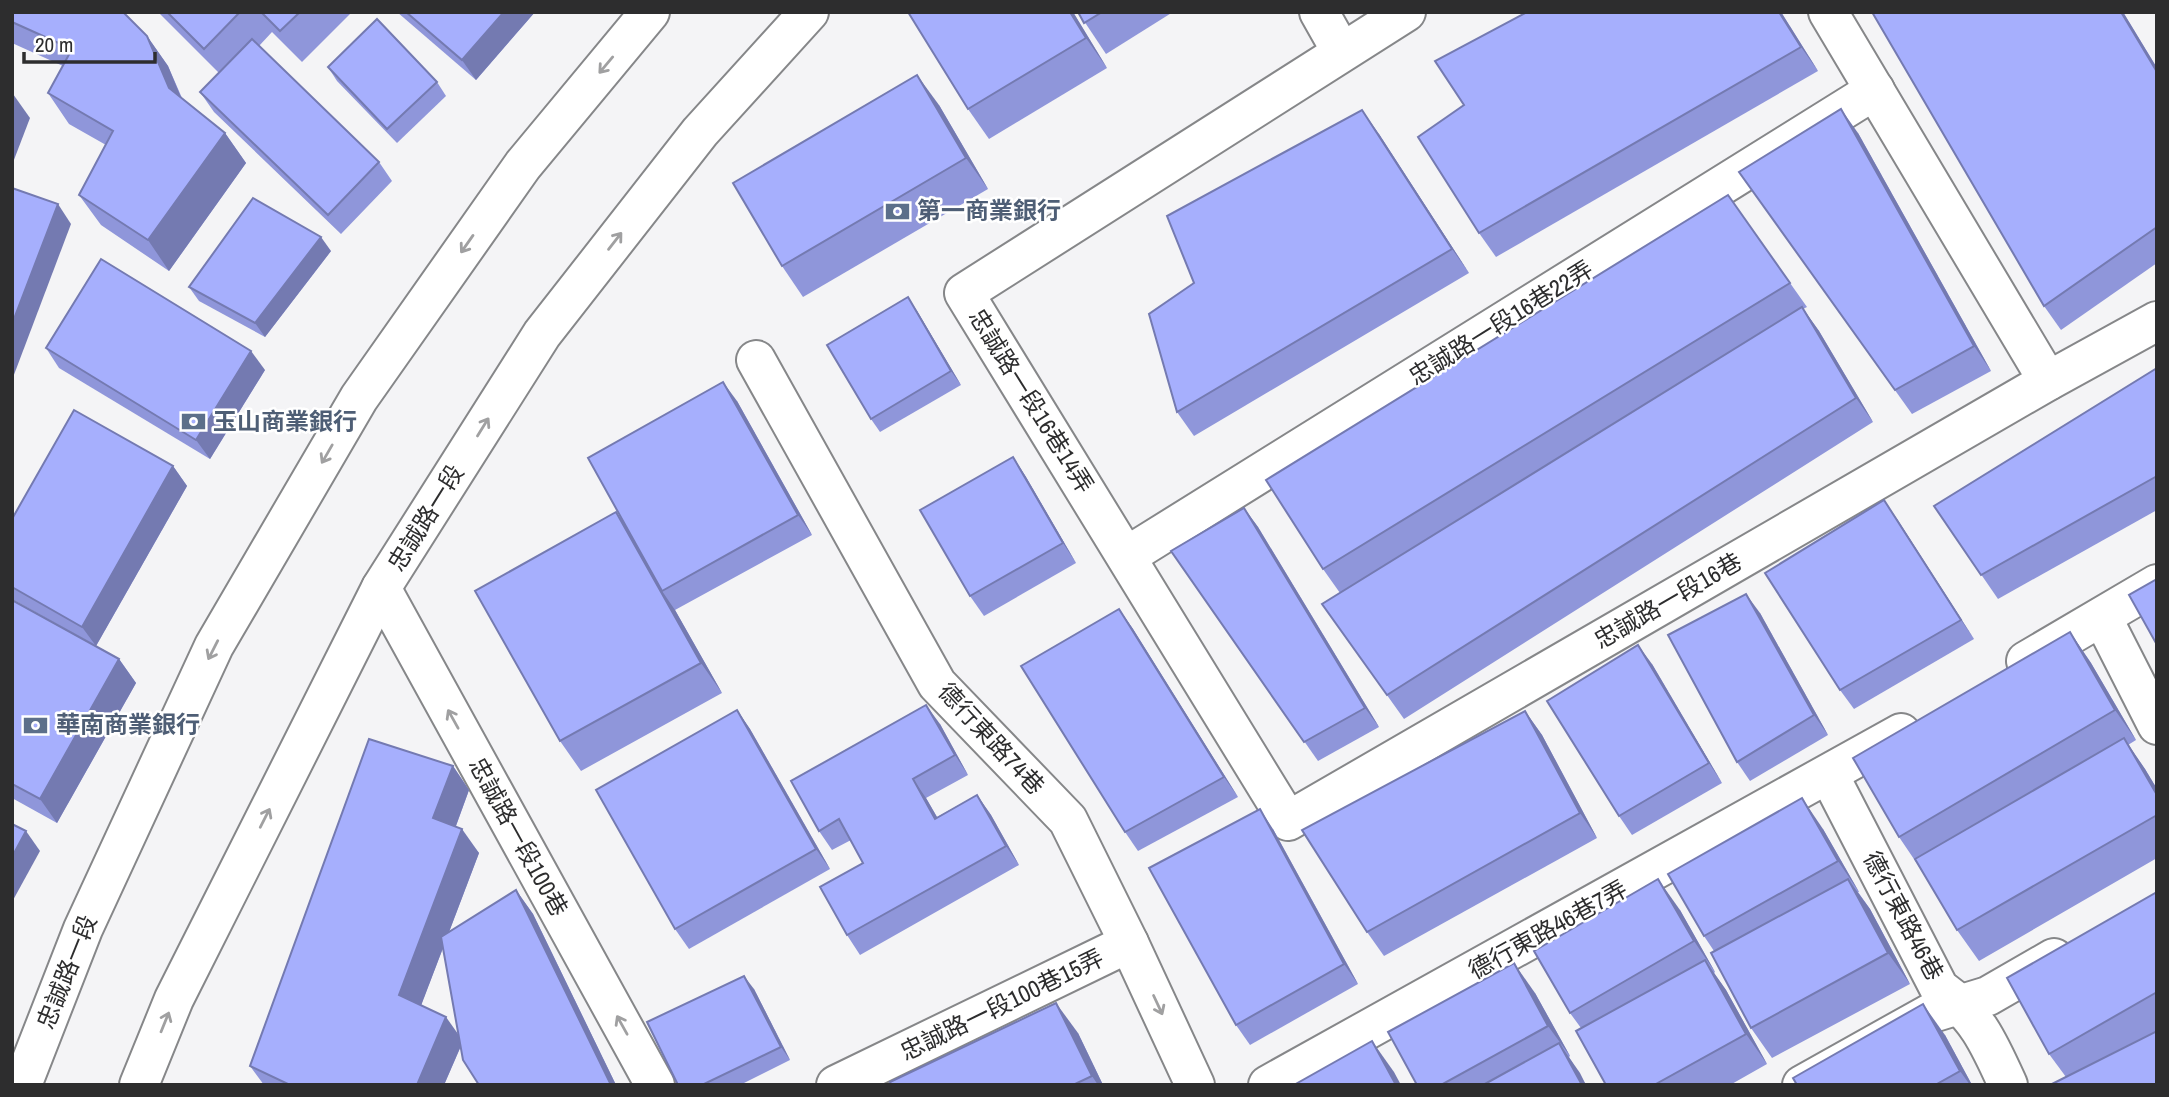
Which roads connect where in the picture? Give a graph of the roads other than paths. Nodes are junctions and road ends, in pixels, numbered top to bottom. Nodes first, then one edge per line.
1 (650, 12) edge
2 (809, 12) edge
3 (1320, 12) edge
4 (1406, 12) edge
5 (1828, 12) edge
6 (1341, 51) junction
7 (1875, 90) junction
8 (2157, 321) edge
9 (756, 360) dead end
10 (2048, 381) junction
11 (1127, 556) junction
12 (2157, 584) edge
13 (381, 589) junction
14 (2102, 617) junction
15 (1995, 679) edge
16 (1936, 713) edge
17 (2157, 725) edge
18 (1829, 775) junction
19 (1288, 821) joint
20 (2084, 942) edge
21 (1129, 943) junction
22 (1961, 1003) junction
23 (22, 1085) edge
24 (139, 1085) edge
25 (655, 1085) edge
26 (836, 1085) edge
27 (1195, 1085) edge
28 (1268, 1085) edge
29 (1802, 1085) edge
30 (2008, 1085) edge

1 -> 23 street, 忠誠路一段
13 -> 2 street, 忠誠路一段
3 - 6 street
4 - 6 street, 忠誠路一段16巷14弄
5 - 7 street
6 - 11 street, 忠誠路一段16巷14弄
7 - 10 street
7 - 11 street, 忠誠路一段16巷22弄
8 - 10 street, 忠誠路一段16巷
9 - 21 street, 德行東路74巷
10 - 19 street, 忠誠路一段16巷
11 - 19 street, 忠誠路一段16巷14弄
12 - 14 street
24 -> 13 street, 忠誠路一段
25 -> 13 street, 忠誠路一段100巷
14 - 15 street
14 - 17 street
16 - 18 street, 德行東路46巷7弄
18 - 22 street, 德行東路46巷
18 - 28 street, 德行東路46巷7弄
20 - 22 street
21 - 26 street, 忠誠路一段100巷15弄
21 -> 27 street, 德行東路74巷
22 - 29 street
22 - 30 street, 德行東路46巷

